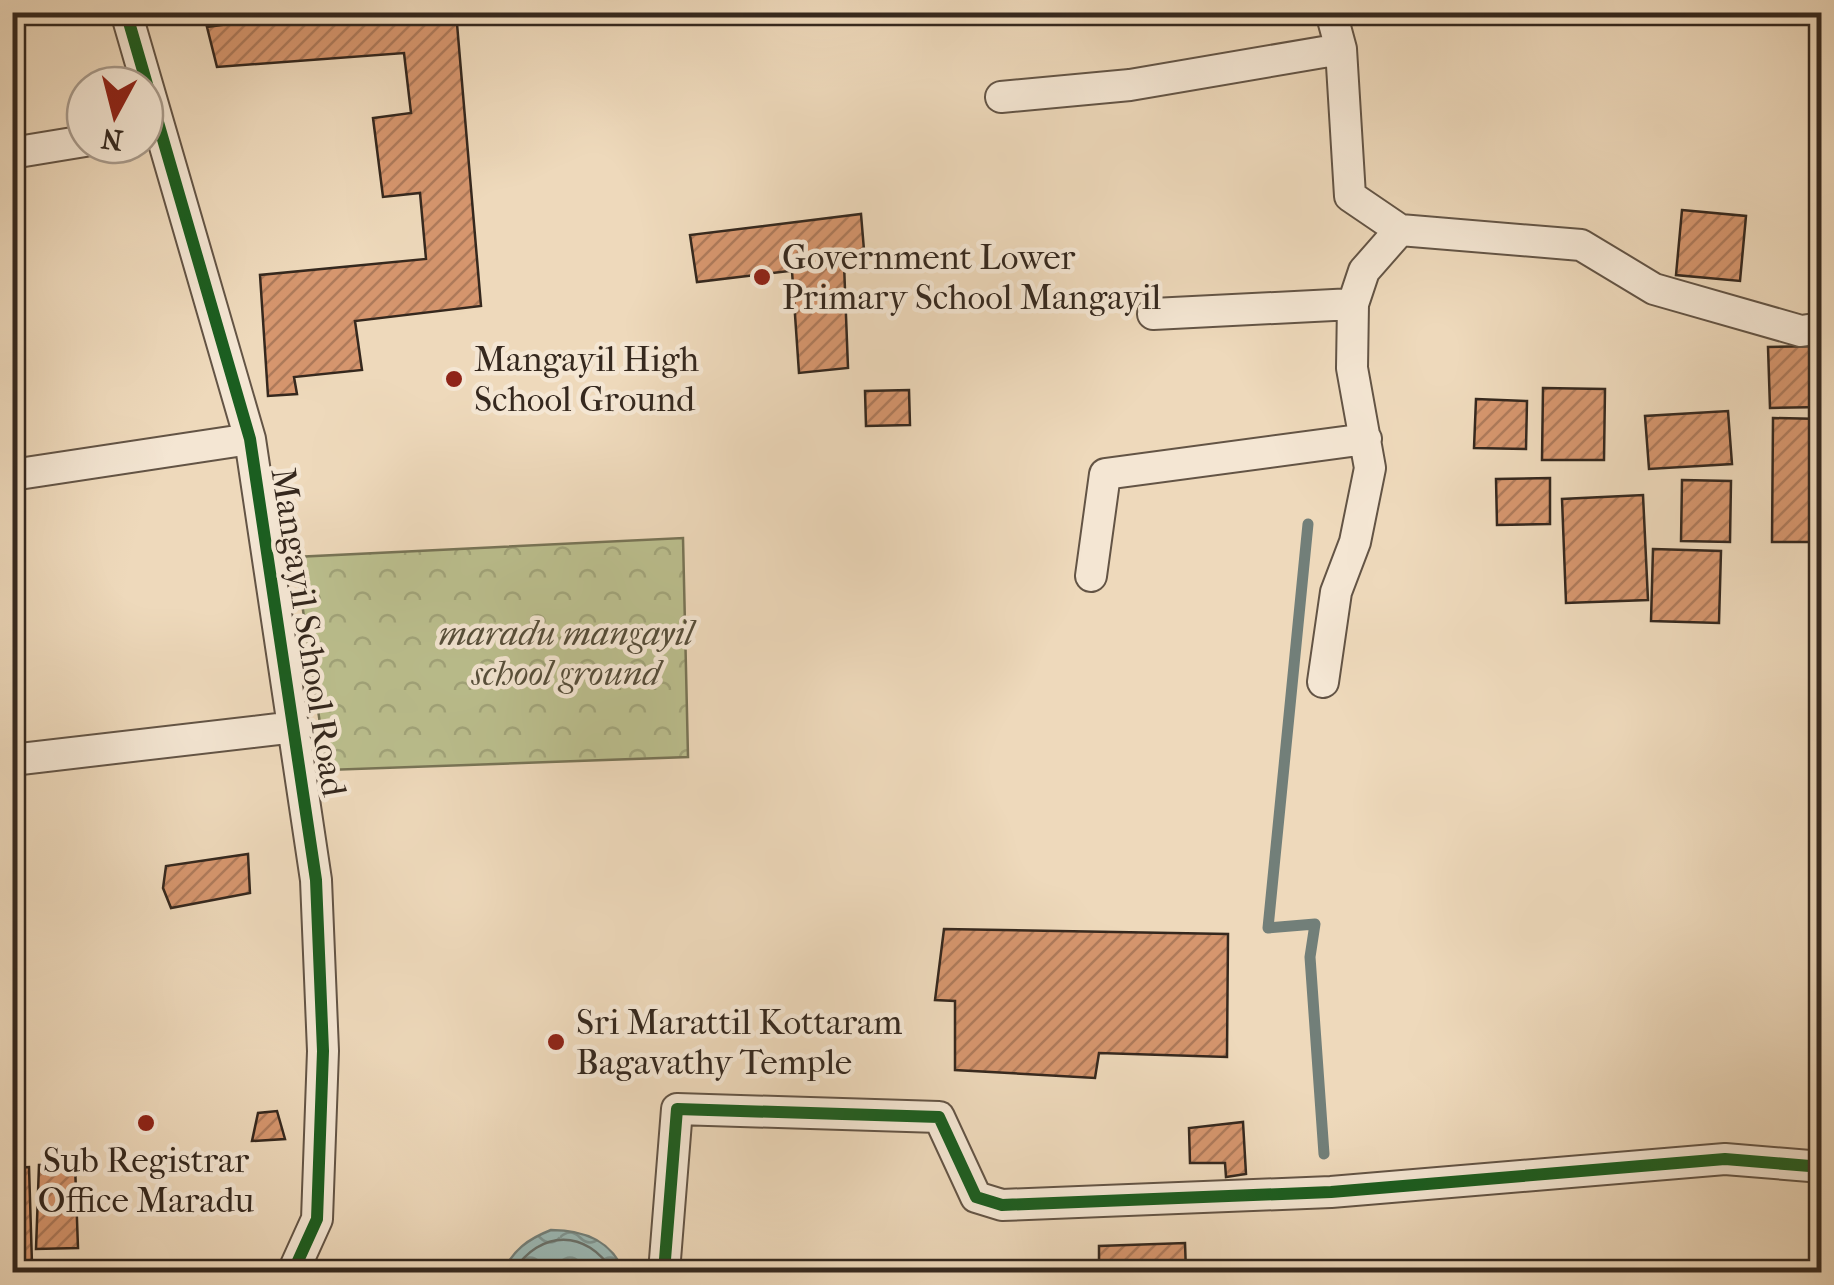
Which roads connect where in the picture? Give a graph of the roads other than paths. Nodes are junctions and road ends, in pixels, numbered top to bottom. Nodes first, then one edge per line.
1 (126, 12) edge
2 (1332, 12) edge
3 (1342, 48) junction
4 (138, 65) edge
5 (1001, 97) dead end
6 (65, 144) edge
7 (12, 153) edge
8 (163, 165) edge
9 (1400, 230) junction
10 (1352, 304) junction
11 (1153, 314) dead end
12 (1822, 328) edge
13 (250, 438) junction
14 (1366, 439) junction
15 (12, 475) edge
16 (1091, 576) dead end
17 (1323, 682) dead end
18 (295, 726) junction
19 (12, 760) edge
20 (1822, 1167) edge
21 (293, 1272) edge
22 (664, 1272) edge

1 - 4 street, Mangayil School Road
2 - 3 street
3 - 5 street
3 - 9 street
6 - 7 street
8 - 13 street, Mangayil School Road
9 - 10 street
9 - 12 street
10 - 11 street
10 - 14 street
13 - 15 street
13 - 18 street, Mangayil School Road
14 - 16 street
14 - 17 street
18 - 19 street
18 - 21 street, Mangayil School Road
20 - 22 street

